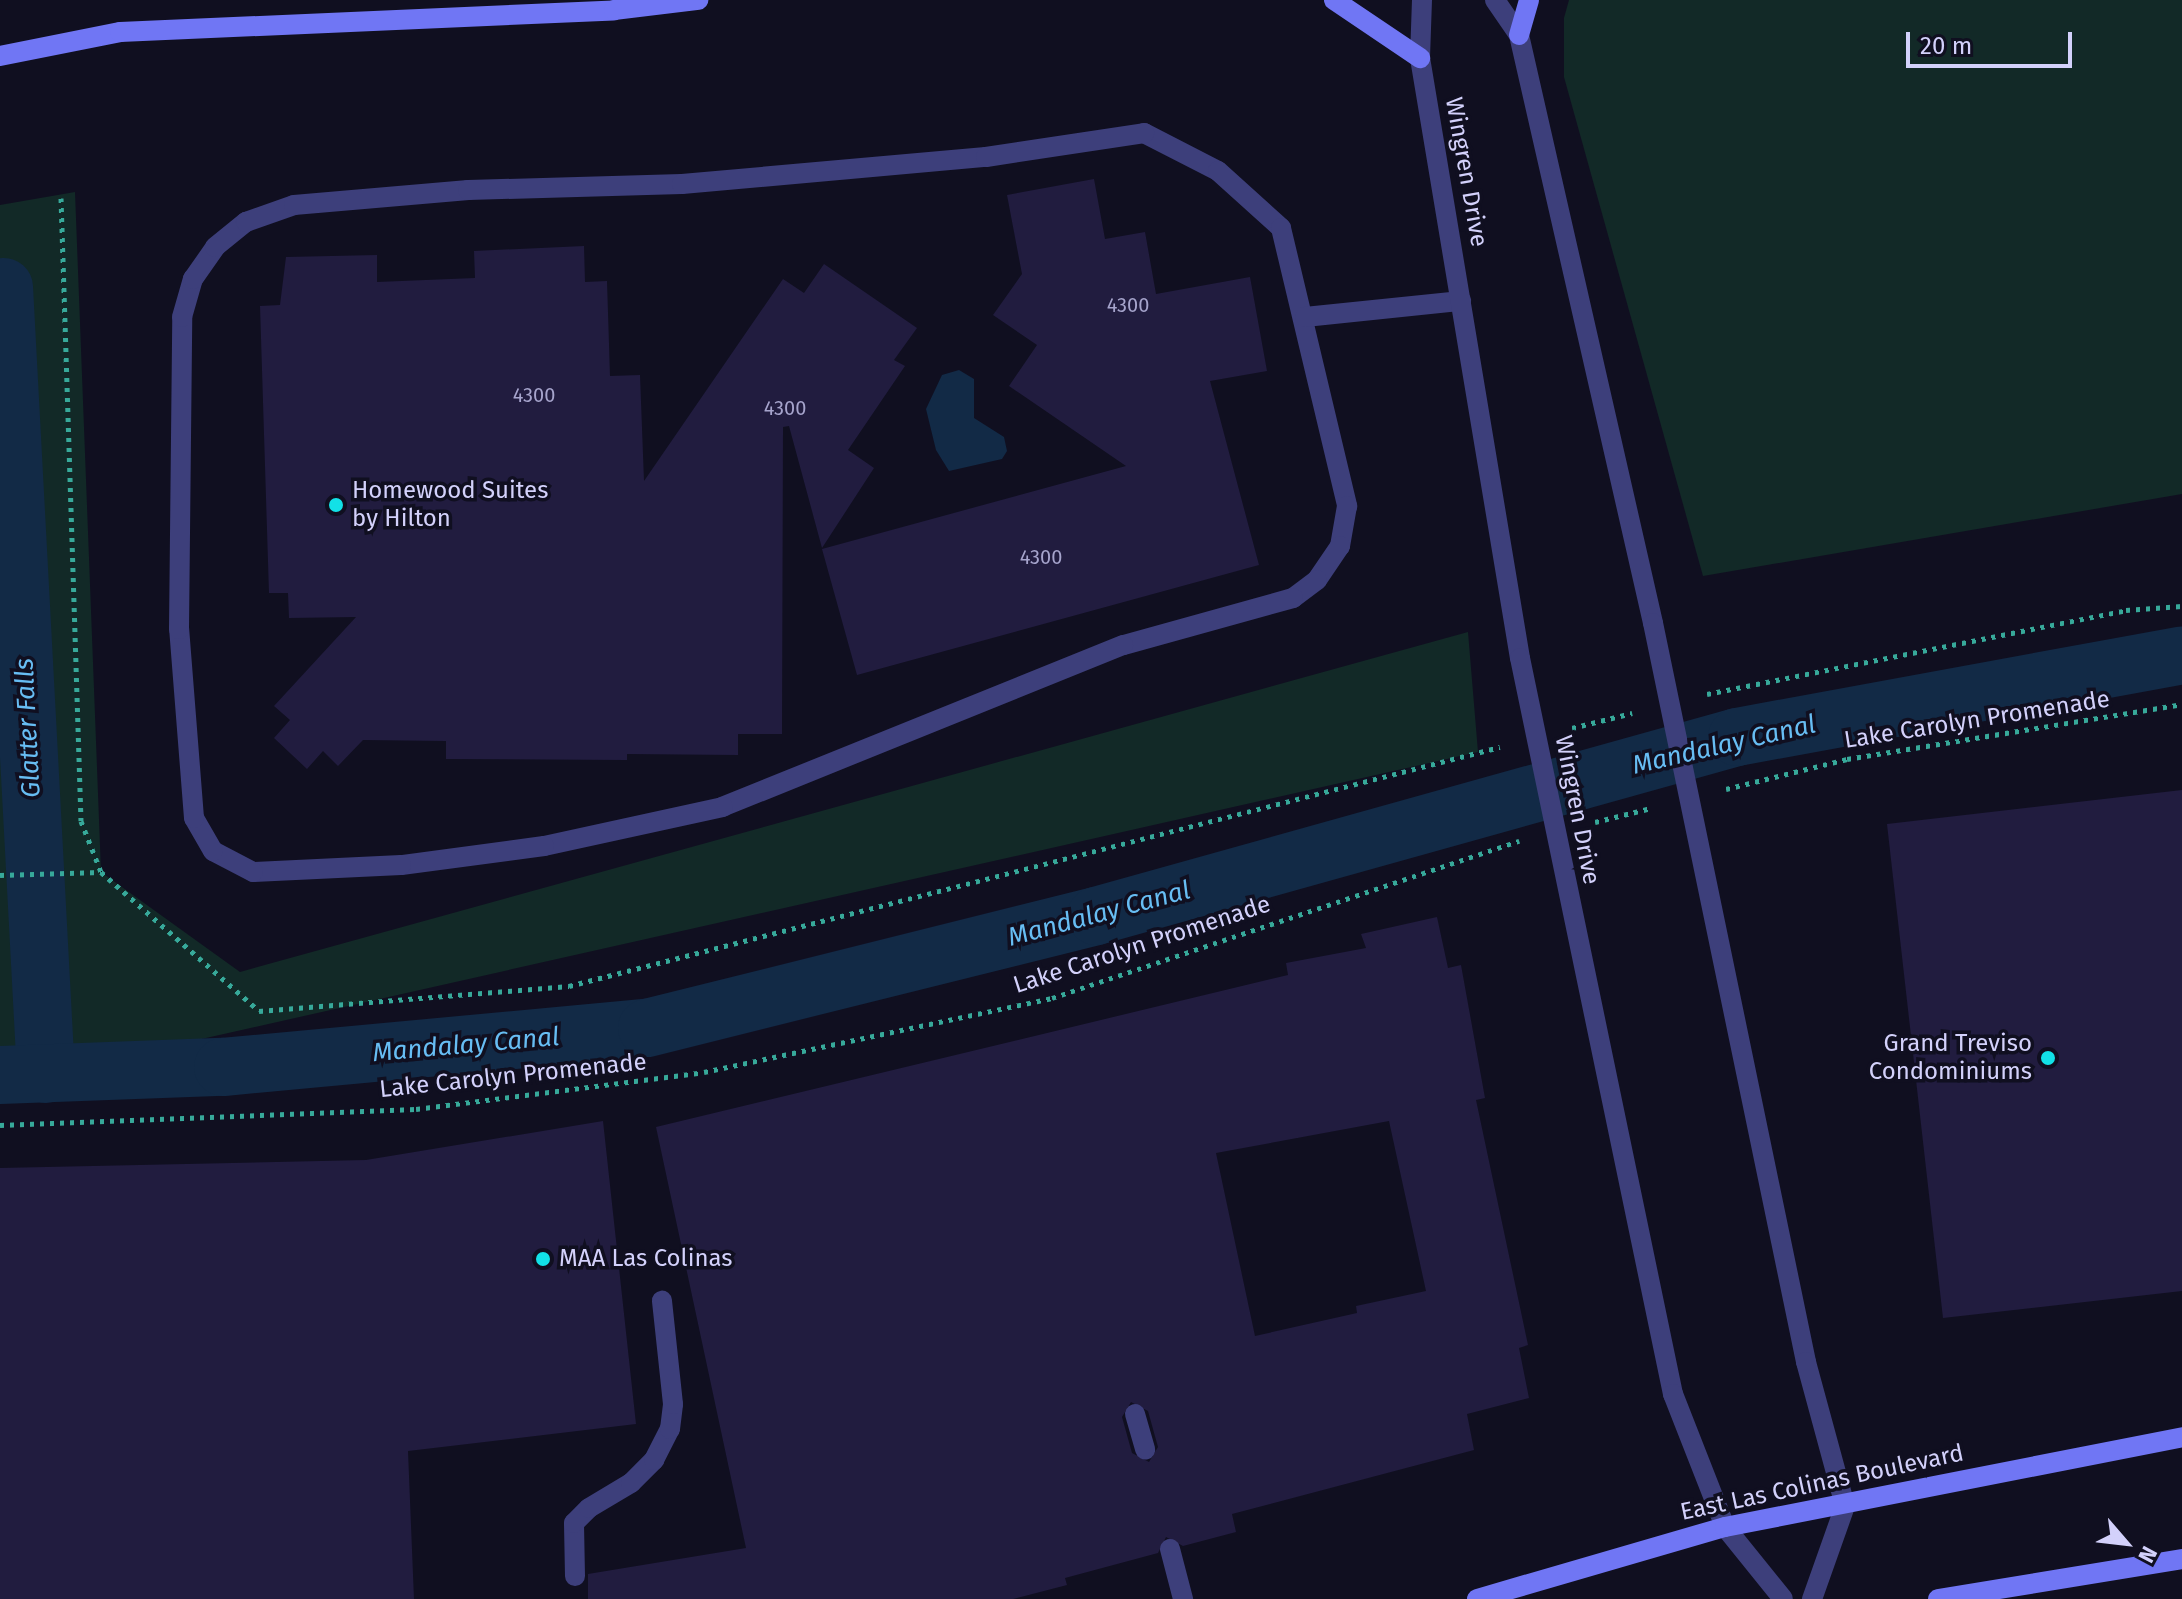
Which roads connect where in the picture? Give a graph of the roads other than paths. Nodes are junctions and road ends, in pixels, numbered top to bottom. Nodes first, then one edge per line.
1 (698, 0) edge
2 (1334, 0) edge
3 (1422, 0) edge
4 (1495, 0) edge
5 (1529, 0) edge
6 (1519, 35) junction
7 (0, 56) edge
8 (1420, 58) junction
9 (1461, 301) junction
10 (1305, 317) junction
11 (662, 1301) dead end
12 (1135, 1414) dead end
13 (2182, 1437) edge
14 (1145, 1450) dead end
15 (1845, 1506) junction
16 (1725, 1527) junction
17 (1170, 1549) dead end
18 (2182, 1559) edge
19 (575, 1576) dead end
20 (1183, 1599) edge
21 (1477, 1599) edge
22 (1783, 1599) edge
23 (1812, 1599) edge
24 (1938, 1599) edge

1 - 7 main road
2 - 8 main road
3 - 8 street, Wingren Drive
4 - 6 street
5 - 6 main road
6 - 15 street
8 - 9 street, Wingren Drive
9 - 10 street
9 - 16 street, Wingren Drive
10 - 10 street
11 - 19 street
12 - 14 street
13 - 15 main road, East Las Colinas Boulevard
15 - 16 main road, East Las Colinas Boulevard
15 - 23 street
16 - 21 main road, East Las Colinas Boulevard
16 - 22 street, Wingren Drive
17 - 20 street
18 - 24 main road

